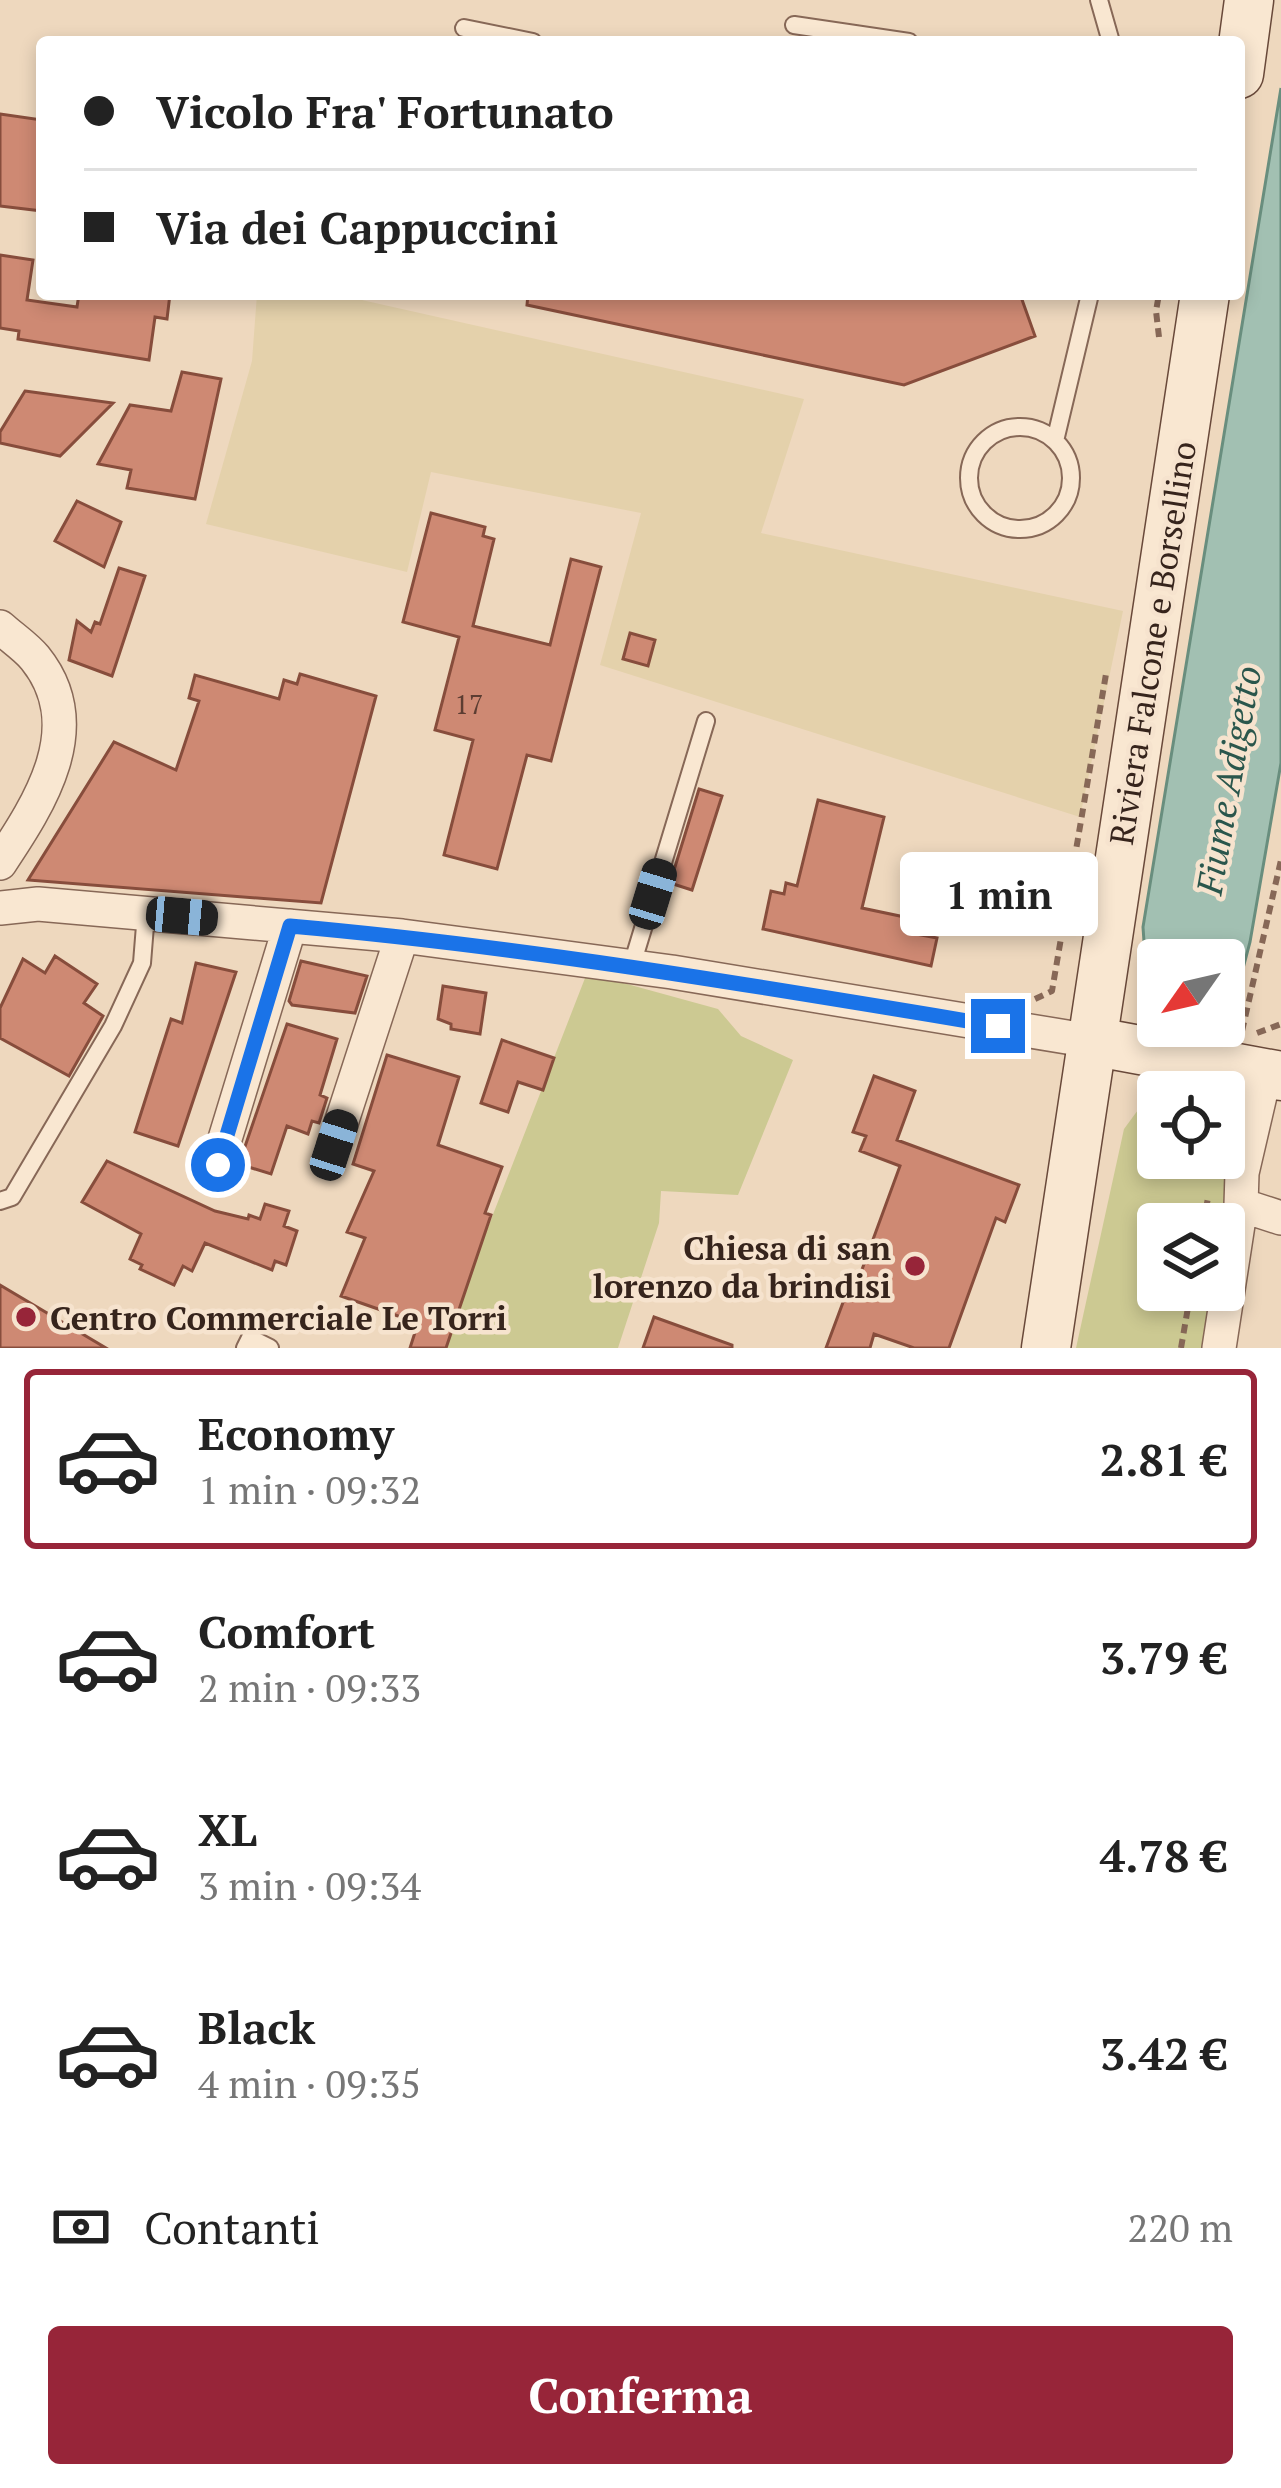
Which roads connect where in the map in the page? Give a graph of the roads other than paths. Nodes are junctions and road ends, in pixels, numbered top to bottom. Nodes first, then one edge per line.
1 (1099, 0) edge
2 (794, 25) dead end
3 (464, 28) dead end
4 (503, 36) edge
5 (868, 36) edge
6 (1110, 36) edge
7 (1089, 300) edge
8 (1204, 300) edge
9 (1055, 441) junction
10 (0, 627) edge
11 (706, 721) dead end
12 (0, 862) edge
13 (0, 908) edge
14 (146, 913) junction
15 (290, 926) junction
16 (402, 936) junction
17 (631, 968) junction
18 (1101, 974) junction
19 (1091, 1041) junction
20 (1183, 1060) junction
21 (1259, 1063) edge
22 (1078, 1122) junction
23 (334, 1145) dead end
24 (218, 1165) dead end
25 (0, 1201) edge
26 (1241, 1203) edge
27 (1245, 1205) edge
28 (1281, 1218) edge
29 (1225, 1311) edge
30 (244, 1348) edge
31 (270, 1348) edge
32 (1046, 1348) edge
33 (1219, 1348) edge

1 - 6 lane
2 - 5 lane
3 - 4 lane
7 - 9 lane
8 - 18 main road, Riviera Falcone e Borsellino
9 - 9 lane
10 - 12 street
11 - 17 lane
13 - 14 street
14 - 15 street
14 - 25 lane
15 - 16 street
15 - 24 street
16 - 17 street
16 - 23 street
17 - 19 street
18 - 19 main road, Riviera Falcone e Borsellino
18 - 20 main road
19 - 20 main road
19 - 22 main road, Riviera Falcone e Borsellino
20 - 21 main road
20 - 22 main road
21 - 26 street
22 - 32 main road, Riviera Falcone e Borsellino
27 - 28 street
29 - 33 street
30 - 31 lane

